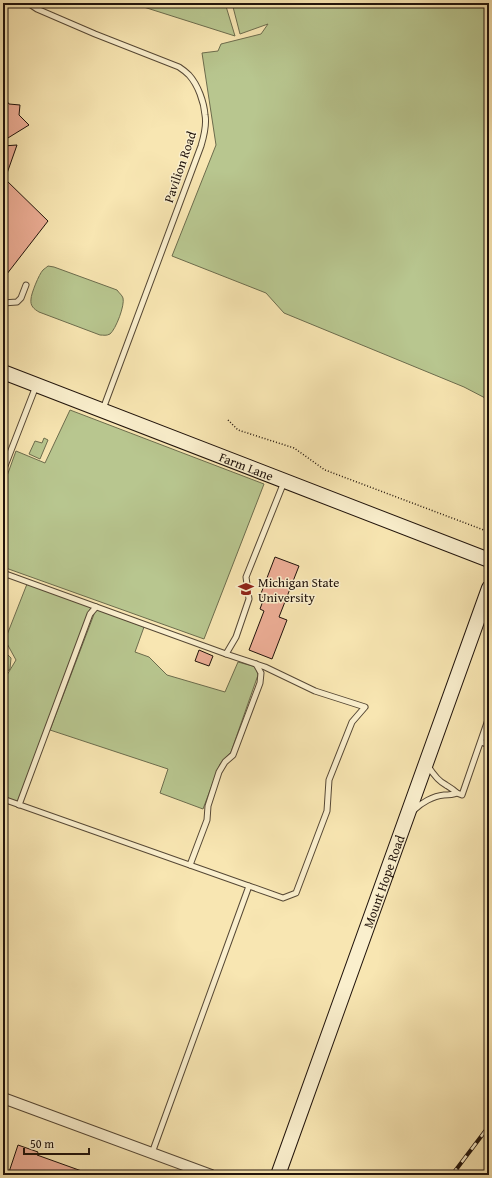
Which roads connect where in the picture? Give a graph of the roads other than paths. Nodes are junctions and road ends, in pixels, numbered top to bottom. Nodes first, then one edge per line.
1 (28, 3) edge
2 (26, 285) dead end
3 (3, 304) edge
4 (3, 372) edge
5 (36, 385) junction
6 (103, 410) junction
7 (3, 471) edge
8 (285, 481) junction
9 (489, 560) edge
10 (3, 573) edge
11 (489, 588) edge
12 (96, 606) junction
13 (226, 654) junction
14 (256, 664) junction
15 (489, 717) edge
16 (480, 742) junction
17 (489, 745) edge
18 (426, 762) junction
19 (457, 793) junction
20 (3, 799) edge
21 (19, 805) junction
22 (406, 818) junction
23 (190, 865) junction
24 (249, 886) junction
25 (4, 1101) edge
26 (152, 1153) junction
27 (211, 1175) edge
28 (278, 1175) edge

1 - 6 lane, Pavilion Road
2 - 3 lane
4 - 5 street, Farm Lane
5 - 6 street, Farm Lane
5 - 7 lane
6 - 8 street, Farm Lane
8 - 9 street, Farm Lane
8 - 13 lane
10 - 12 lane
11 - 18 street, Mount Hope Road
12 - 13 lane
12 - 21 lane
13 - 14 lane
14 - 23 lane
14 - 24 lane
15 - 16 lane
16 - 17 lane
16 - 19 lane
18 - 19 lane
18 - 22 street, Mount Hope Road
19 - 22 lane
20 - 21 lane
21 - 23 lane
22 - 28 street, Mount Hope Road
23 - 24 lane
24 - 26 lane
25 - 26 street
26 - 27 street

